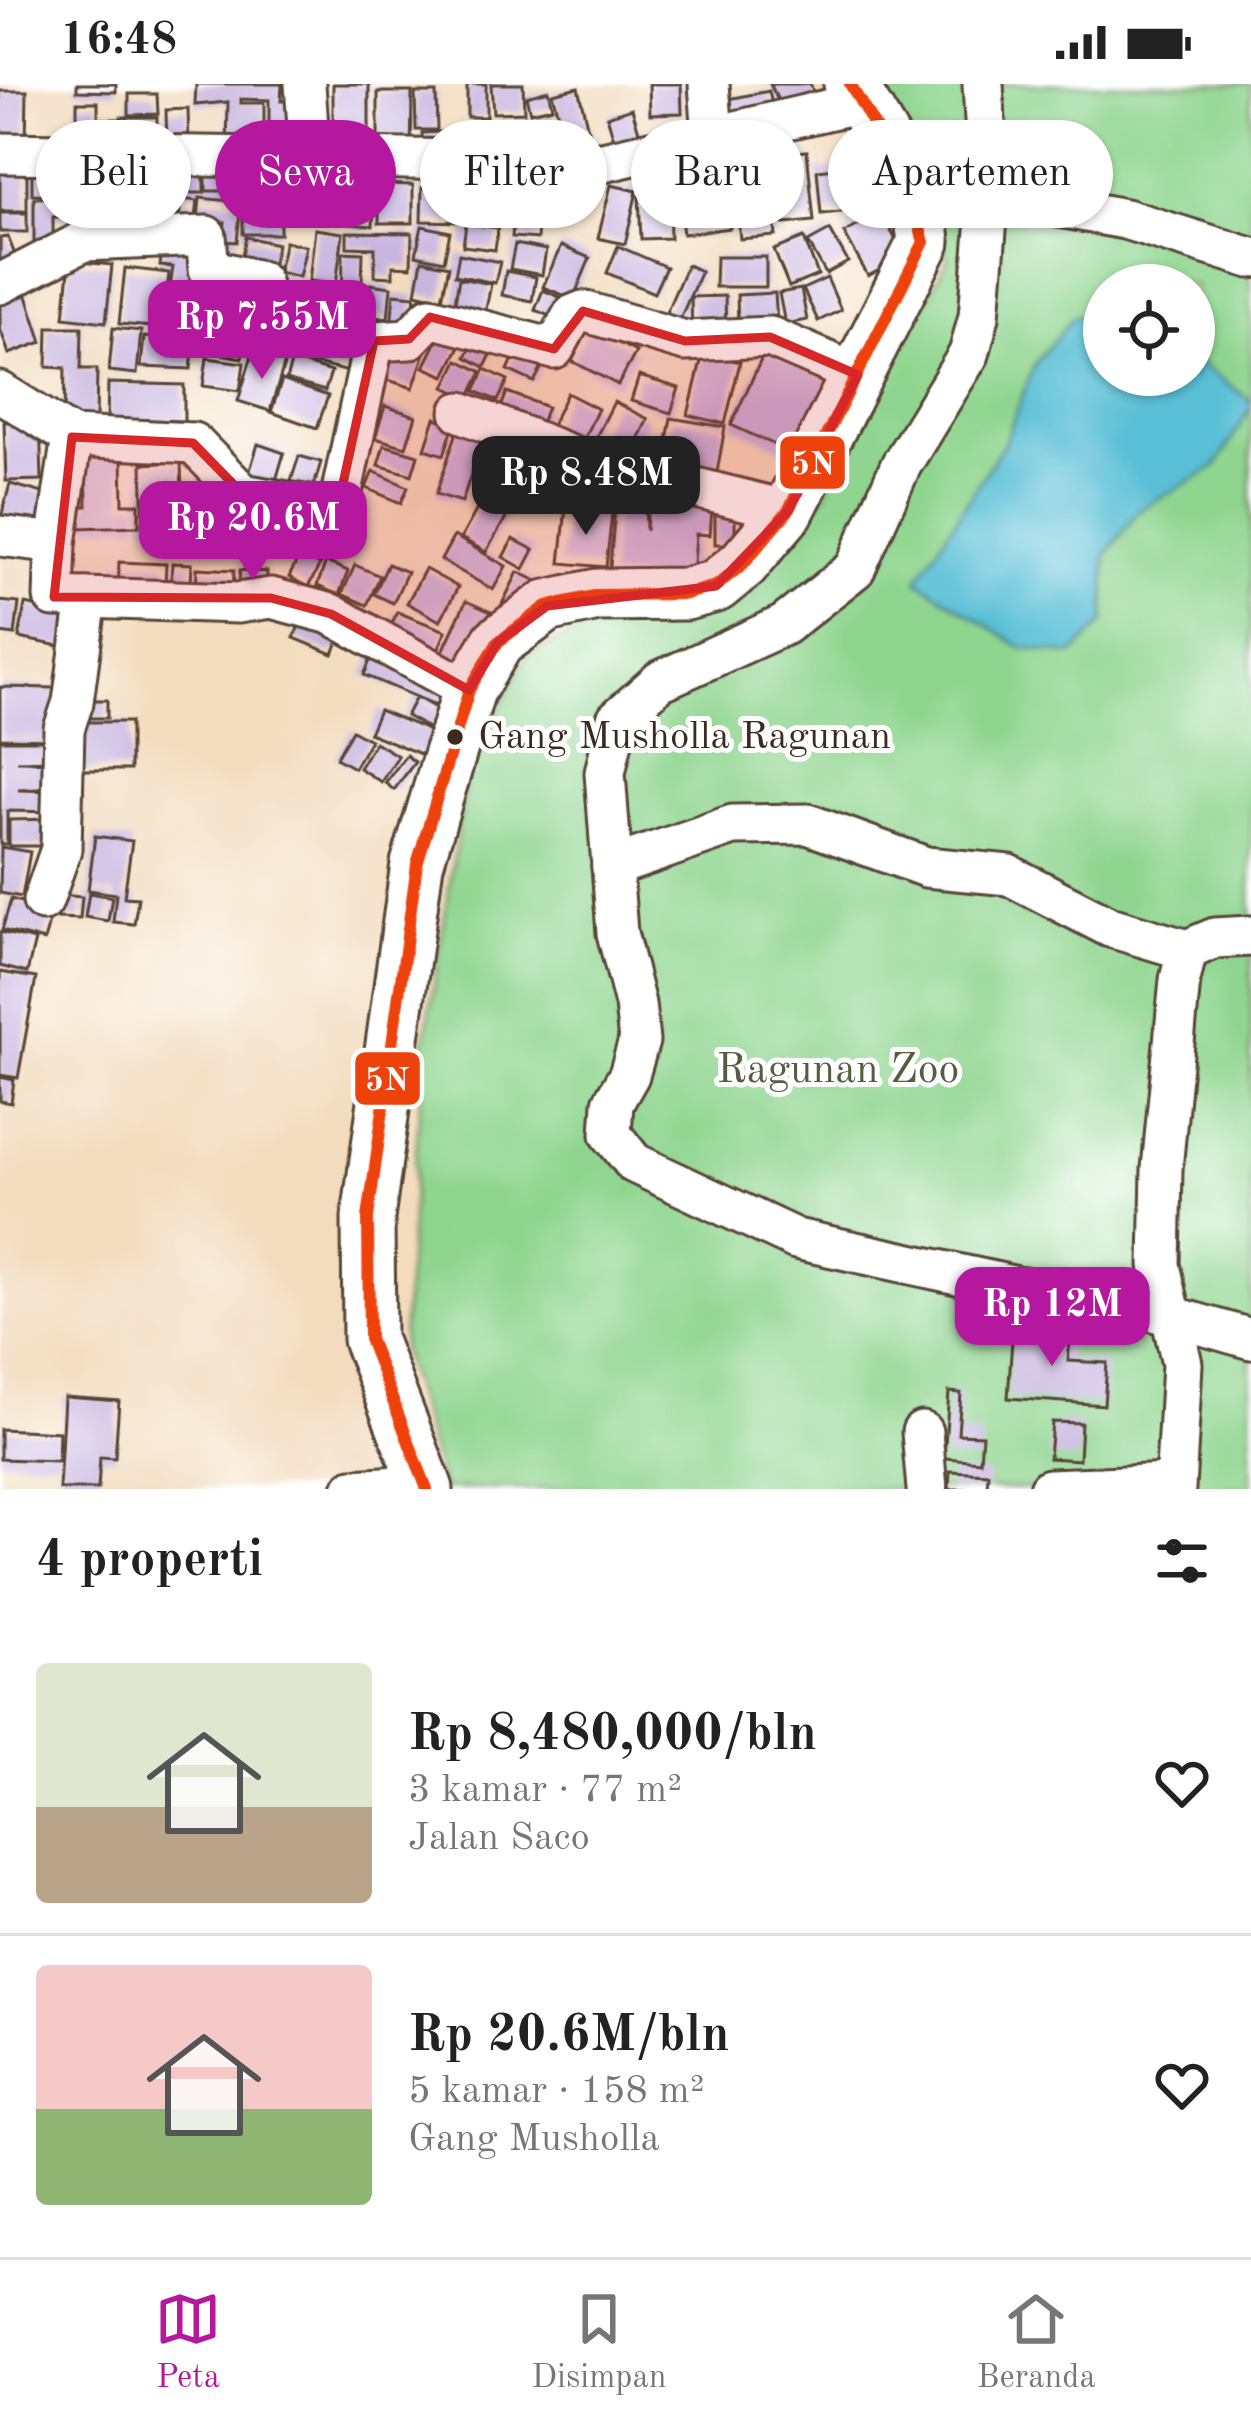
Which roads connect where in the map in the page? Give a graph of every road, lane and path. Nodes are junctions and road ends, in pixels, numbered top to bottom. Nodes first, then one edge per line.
1 (305, 84) edge
2 (709, 84) edge
3 (983, 84) edge
4 (856, 93) edge
5 (308, 120) edge
6 (712, 120) edge
7 (766, 120) edge
8 (985, 120) edge
9 (0, 152) edge
10 (215, 155) edge
11 (631, 155) edge
12 (396, 158) edge
13 (1113, 217) edge
14 (986, 228) edge
15 (1251, 258) edge
16 (0, 284) edge
17 (374, 341) junction
18 (858, 375) junction
19 (0, 392) edge
20 (461, 412) dead end
21 (72, 437) junction
22 (788, 511) junction
23 (0, 536) edge
24 (56, 543) junction
25 (70, 597) junction
26 (469, 690) junction
27 (612, 867) junction
28 (43, 901) dead end
29 (1251, 936) edge
30 (1187, 950) junction
31 (1174, 1316) junction
32 (1251, 1339) edge
33 (922, 1432) dead end
34 (424, 1483) edge
35 (1174, 1486) edge
36 (353, 1489) edge
37 (927, 1489) edge
38 (1049, 1489) edge

1 - 5 street
2 - 6 street
3 - 8 street
4 - 7 street
4 - 18 main road
9 - 10 street
11 - 12 street
13 - 15 street
14 - 27 street
16 - 17 street
17 - 18 street
17 - 21 street
18 - 22 main road
19 - 21 street
20 - 22 street
21 - 24 street
22 - 26 main road
23 - 24 street
24 - 25 street
25 - 26 street
25 - 28 street
26 - 34 main road
27 - 30 street
27 - 31 street
29 - 30 street
30 - 31 street
31 - 32 street
31 - 35 street
33 - 37 street
34 - 36 street
35 - 38 street

